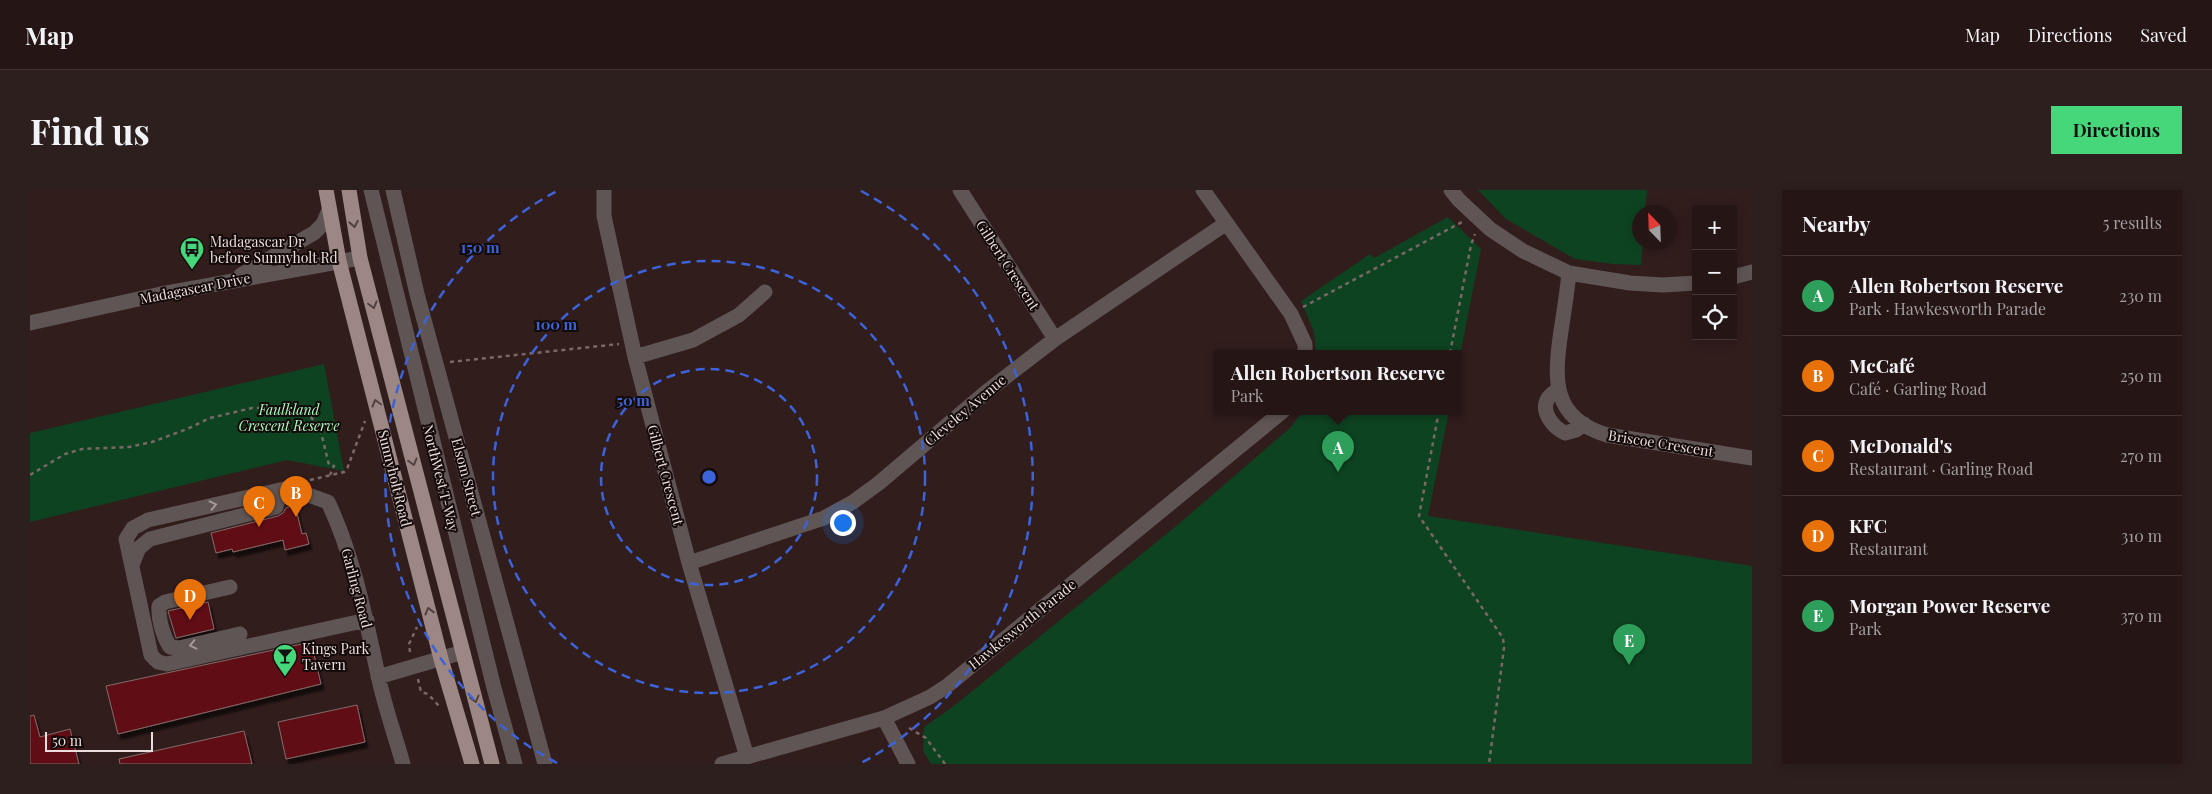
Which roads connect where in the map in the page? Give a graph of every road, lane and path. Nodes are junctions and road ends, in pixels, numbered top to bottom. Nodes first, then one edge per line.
1 (326, 190) edge
2 (348, 190) edge
3 (371, 190) edge
4 (393, 190) edge
5 (604, 190) edge
6 (960, 190) edge
7 (1203, 190) edge
8 (1451, 190) edge
9 (329, 210) junction
10 (1478, 218) junction
11 (1225, 224) junction
12 (360, 258) junction
13 (339, 261) junction
14 (1752, 272) edge
15 (1569, 273) junction
16 (1737, 276) edge
17 (229, 282) junction
18 (1692, 283) edge
19 (765, 292) dead end
20 (1291, 314) junction
21 (30, 323) edge
22 (1055, 339) junction
23 (633, 350) junction
24 (1305, 350) edge
25 (1451, 350) edge
26 (436, 363) junction
27 (1559, 388) junction
28 (368, 415) dead end
29 (1278, 415) edge
30 (1438, 415) edge
31 (1584, 424) junction
32 (1752, 458) edge
33 (30, 475) edge
34 (281, 490) junction
35 (131, 559) junction
36 (689, 563) junction
37 (230, 587) dead end
38 (367, 620) junction
39 (240, 634) dead end
40 (463, 652) junction
41 (441, 659) junction
42 (378, 677) junction
43 (884, 718) junction
44 (909, 728) dead end
45 (747, 757) junction
46 (403, 764) edge
47 (472, 764) edge
48 (492, 764) edge
49 (515, 764) edge
50 (545, 764) edge
51 (722, 764) edge
52 (908, 764) edge
53 (946, 764) edge
54 (1489, 764) edge

1 - 9 main road, Sunnyholt Road
2 -> 12 main road, Sunnyholt Road
3 - 49 street, NorthWest T-Way
4 - 26 street, Elsom Street
5 - 23 street, Gilbert Crescent
6 - 22 street, Gilbert Crescent
7 - 11 street
8 - 10 street
9 - 13 main road, Sunnyholt Road
9 - 17 street
10 - 15 street
10 - 20 path
10 - 25 path
11 - 20 street
11 - 22 street, Cleveley Avenue
12 - 13 street, Madagascar Drive
12 -> 40 main road, Sunnyholt Road
13 - 17 street, Madagascar Drive
41 -> 13 main road, Sunnyholt Road
14 - 16 street
15 - 18 street
15 - 27 street, Briscoe Crescent
17 - 21 street, Madagascar Drive
19 - 23 street
20 - 24 street
22 - 36 street, Cleveley Avenue
23 - 26 path
23 - 36 street, Gilbert Crescent
26 - 50 street, Elsom Street
27 - 31 street, Briscoe Crescent
27 - 31 street
28 - 33 path
29 - 43 street, Hawkesworth Parade
30 - 54 path
31 - 32 street, Briscoe Crescent
34 - 35 street
35 -> 34 street
34 - 38 street, Garling Road
35 - 38 street
36 - 45 street, Gilbert Crescent
39 -> 37 street
38 - 42 street, Garling Road
40 - 41 street
40 -> 48 main road, Sunnyholt Road
41 - 42 street
41 - 47 main road, Sunnyholt Road
42 - 46 street, Garling Road
43 - 45 street, Hawkesworth Parade
43 - 52 street
44 - 53 path
45 - 51 street, Hawkesworth Parade

